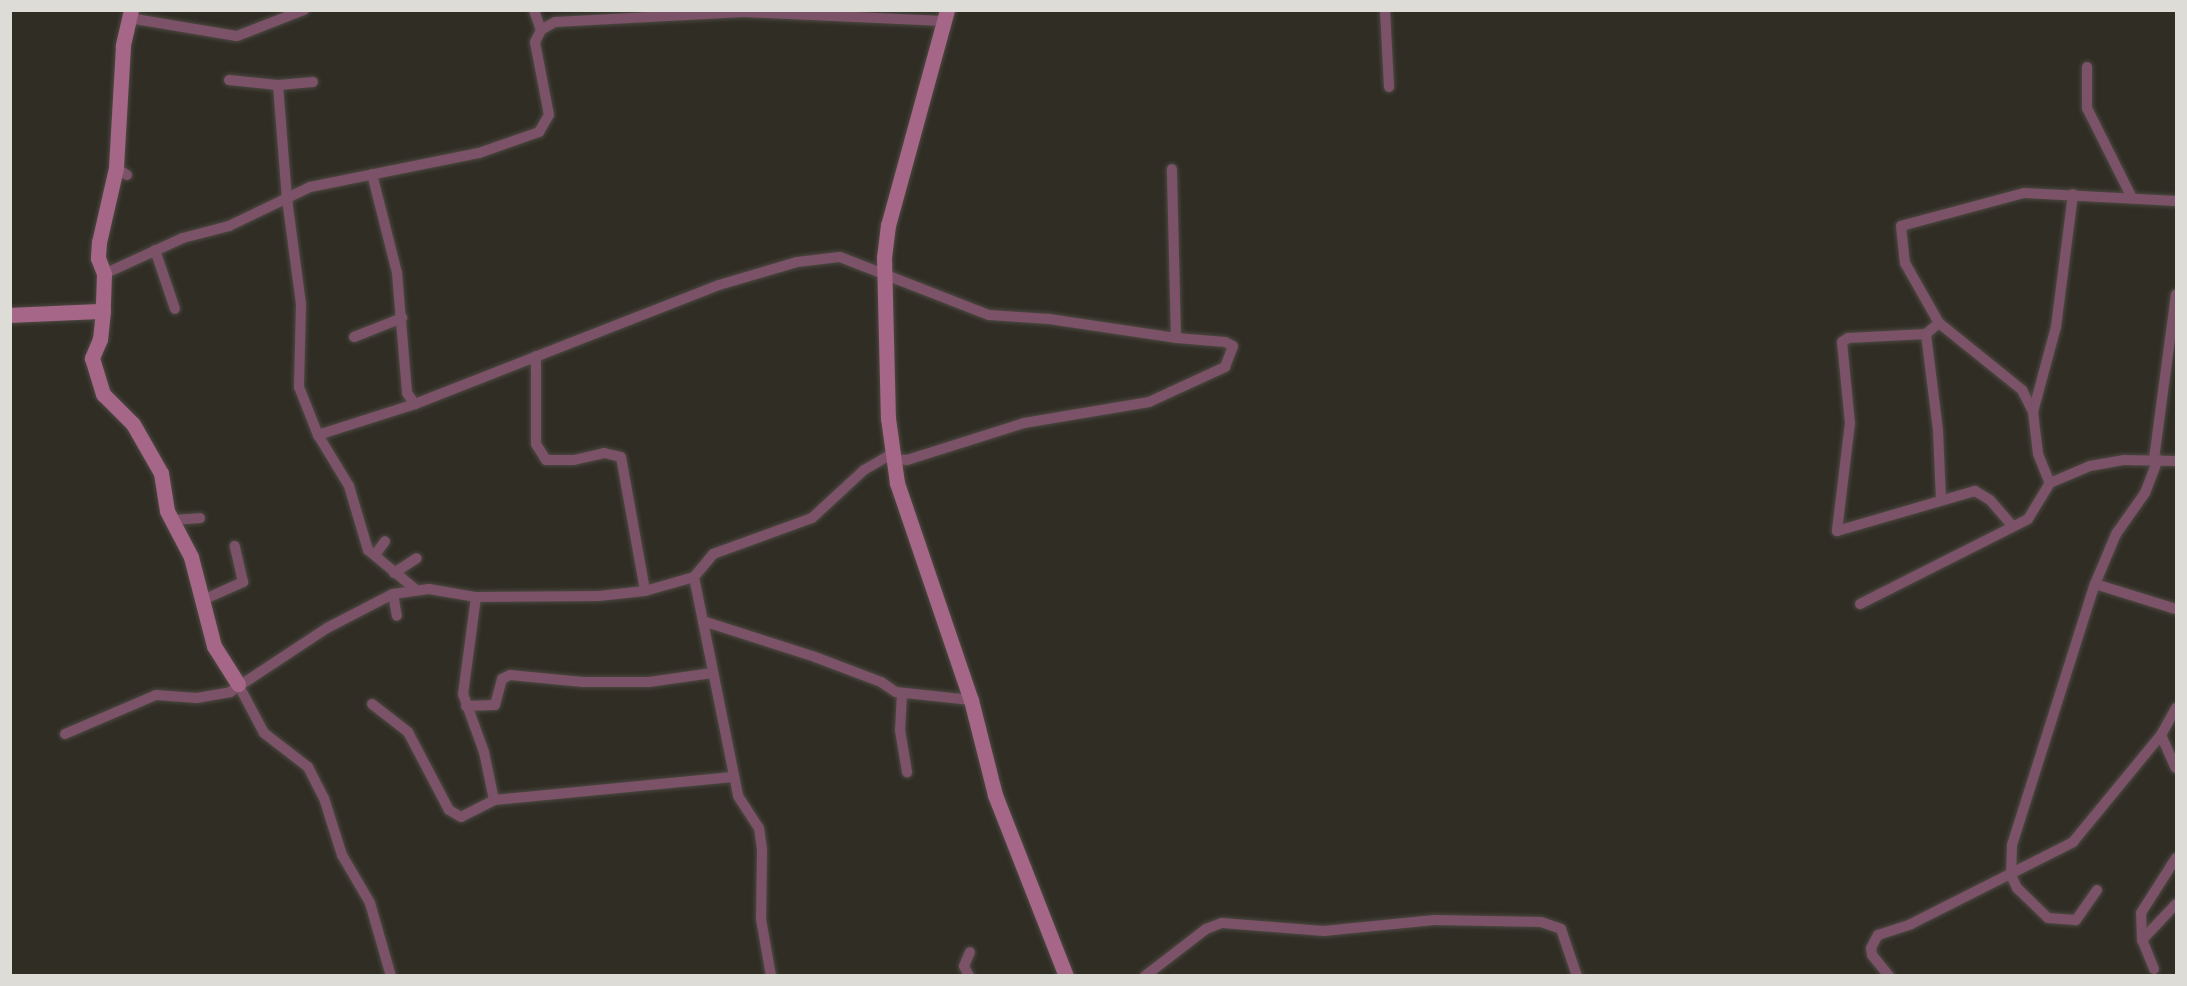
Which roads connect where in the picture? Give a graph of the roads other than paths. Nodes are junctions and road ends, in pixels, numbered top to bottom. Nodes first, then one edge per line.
1 (304, 10) edge
2 (534, 10) edge
3 (1385, 10) edge
4 (670, 13) edge
5 (130, 14) edge
6 (946, 16) edge
7 (541, 30) junction
8 (2087, 67) dead end
9 (229, 80) dead end
10 (313, 82) dead end
11 (278, 86) junction
12 (1389, 87) dead end
13 (1172, 169) dead end
14 (372, 174) junction
15 (2073, 194) junction
16 (2131, 196) junction
17 (287, 199) junction
18 (2176, 201) edge
19 (155, 250) junction
20 (885, 273) junction
21 (104, 274) junction
22 (2176, 294) edge
23 (174, 309) dead end
24 (103, 311) junction
25 (10, 315) edge
26 (402, 318) junction
27 (1939, 323) junction
28 (1926, 334) junction
29 (354, 337) dead end
30 (1176, 338) junction
31 (536, 356) junction
32 (414, 404) junction
33 (2033, 412) junction
34 (318, 435) junction
35 (894, 456) junction
36 (2156, 459) junction
37 (2176, 461) edge
38 (2050, 483) junction
39 (1941, 499) junction
40 (200, 518) dead end
41 (172, 520) junction
42 (2013, 526) junction
43 (385, 541) dead end
44 (235, 546) dead end
45 (375, 555) junction
46 (417, 558) dead end
47 (394, 573) junction
48 (694, 577) junction
49 (2095, 584) junction
50 (415, 589) junction
51 (645, 591) junction
52 (393, 594) junction
53 (476, 597) junction
54 (205, 599) junction
55 (1860, 604) dead end
56 (2176, 609) edge
57 (397, 616) dead end
58 (706, 621) junction
59 (712, 673) junction
60 (238, 684) junction
61 (902, 693) junction
62 (971, 700) junction
63 (372, 704) dead end
64 (466, 706) junction
65 (2176, 708) edge
66 (65, 734) dead end
67 (2161, 735) junction
68 (2176, 768) edge
69 (907, 772) dead end
70 (733, 777) junction
71 (494, 800) junction
72 (2176, 858) edge
73 (2011, 875) junction
74 (2097, 890) dead end
75 (2176, 904) edge
76 (2142, 940) junction
77 (970, 952) dead end
78 (2154, 969) dead end
79 (391, 975) edge
80 (771, 975) edge
81 (969, 975) edge
82 (1066, 975) edge
83 (1145, 975) edge
84 (1577, 975) edge
85 (1888, 975) edge

1 - 5 street
2 - 7 street
3 - 12 street
4 - 6 street
4 - 7 street
5 - 21 street
6 - 20 street
7 - 14 street
8 - 16 street
9 - 11 street
10 - 11 street
11 - 17 street
13 - 30 street
14 - 17 street
14 - 26 street
15 - 16 street
15 - 27 street
15 - 33 street
16 - 18 street
17 - 19 street
17 - 34 street
19 - 21 street
19 - 23 street
20 - 30 street
20 - 31 street
20 - 35 street
21 - 24 street
22 - 36 street
24 - 25 street
24 - 41 street
26 - 29 street
26 - 32 street
27 - 28 street
27 - 33 street
28 - 39 street
28 - 39 street
30 - 35 street
31 - 32 street
31 - 51 street
32 - 34 street
33 - 38 street
34 - 45 street
35 - 48 street
35 - 62 street
36 - 37 street
36 - 38 street
36 - 49 street
38 - 42 street
39 - 42 street
40 - 41 street
41 - 54 street
42 - 55 street
43 - 45 street
44 - 54 street
45 - 47 street
46 - 47 street
47 - 50 street
48 - 51 street
48 - 58 street
49 - 56 street
49 - 73 street
50 - 52 street
50 - 53 street
51 - 53 street
52 - 57 street
52 - 60 street
53 - 64 street
54 - 60 street
58 - 59 street
58 - 61 street
59 - 64 street
59 - 70 street
60 - 66 street
60 - 79 street
61 - 62 street
61 - 69 street
62 - 82 street
63 - 71 street
64 - 71 street
65 - 67 street
67 - 68 street
67 - 73 street
70 - 71 street
70 - 80 street
72 - 76 street
73 - 74 street
73 - 85 street
75 - 76 street
76 - 78 street
77 - 81 street
83 - 84 street

